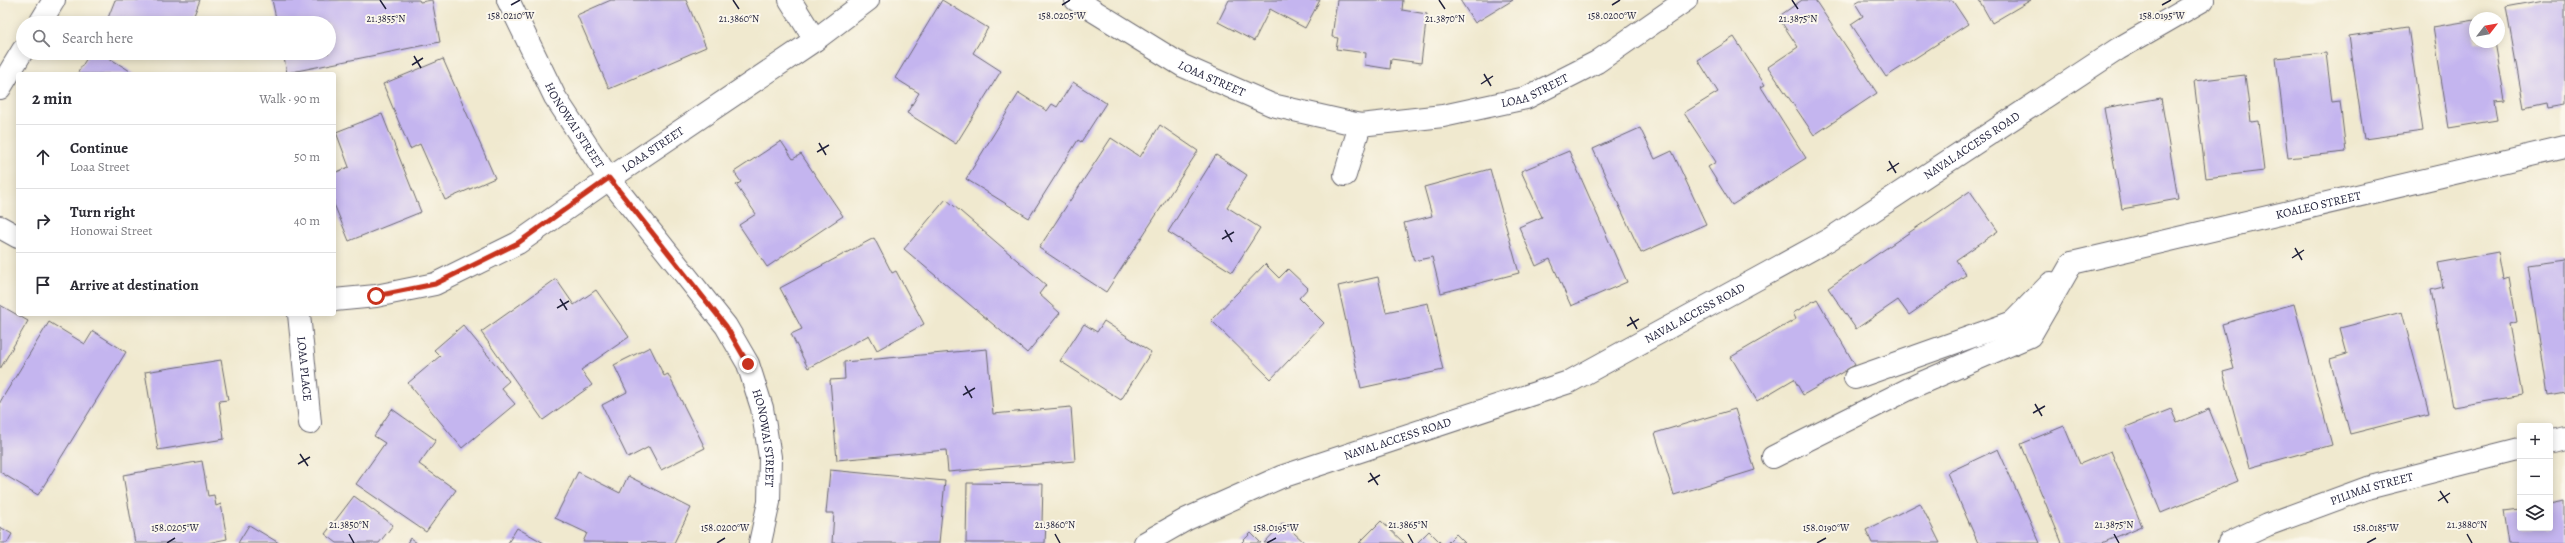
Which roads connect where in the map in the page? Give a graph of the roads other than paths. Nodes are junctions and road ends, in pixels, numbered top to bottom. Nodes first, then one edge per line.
1 (54, 0) edge
2 (508, 0) edge
3 (790, 0) edge
4 (868, 0) edge
5 (1076, 0) edge
6 (1686, 0) edge
7 (2203, 0) edge
8 (44, 16) edge
9 (815, 40) junction
10 (17, 60) edge
11 (0, 88) edge
12 (1360, 125) junction
13 (2565, 147) edge
14 (1345, 175) dead end
15 (609, 178) junction
16 (0, 226) edge
17 (16, 236) edge
18 (2072, 262) junction
19 (336, 300) edge
20 (299, 316) edge
21 (1855, 378) dead end
22 (310, 423) dead end
23 (2565, 438) edge
24 (2553, 441) edge
25 (2517, 450) edge
26 (1773, 457) dead end
27 (760, 543) edge
28 (1145, 543) edge
29 (2229, 543) edge

1 - 8 street
2 - 15 street, HONOWAI STREET
3 - 9 street
4 - 9 street, LOAA STREET
5 - 12 street, LOAA STREET
6 - 12 street, LOAA STREET
7 - 28 street, NAVAL ACCESS ROAD
9 - 15 street, LOAA STREET
10 - 11 street
12 - 14 street
13 - 18 street, KOALEO STREET
15 - 19 street, LOAA STREET
15 - 27 street, HONOWAI STREET
16 - 17 street
18 - 21 street
18 - 26 street
20 - 22 street, LOAA PLACE
23 - 24 street
25 - 29 street, PILIMAI STREET

